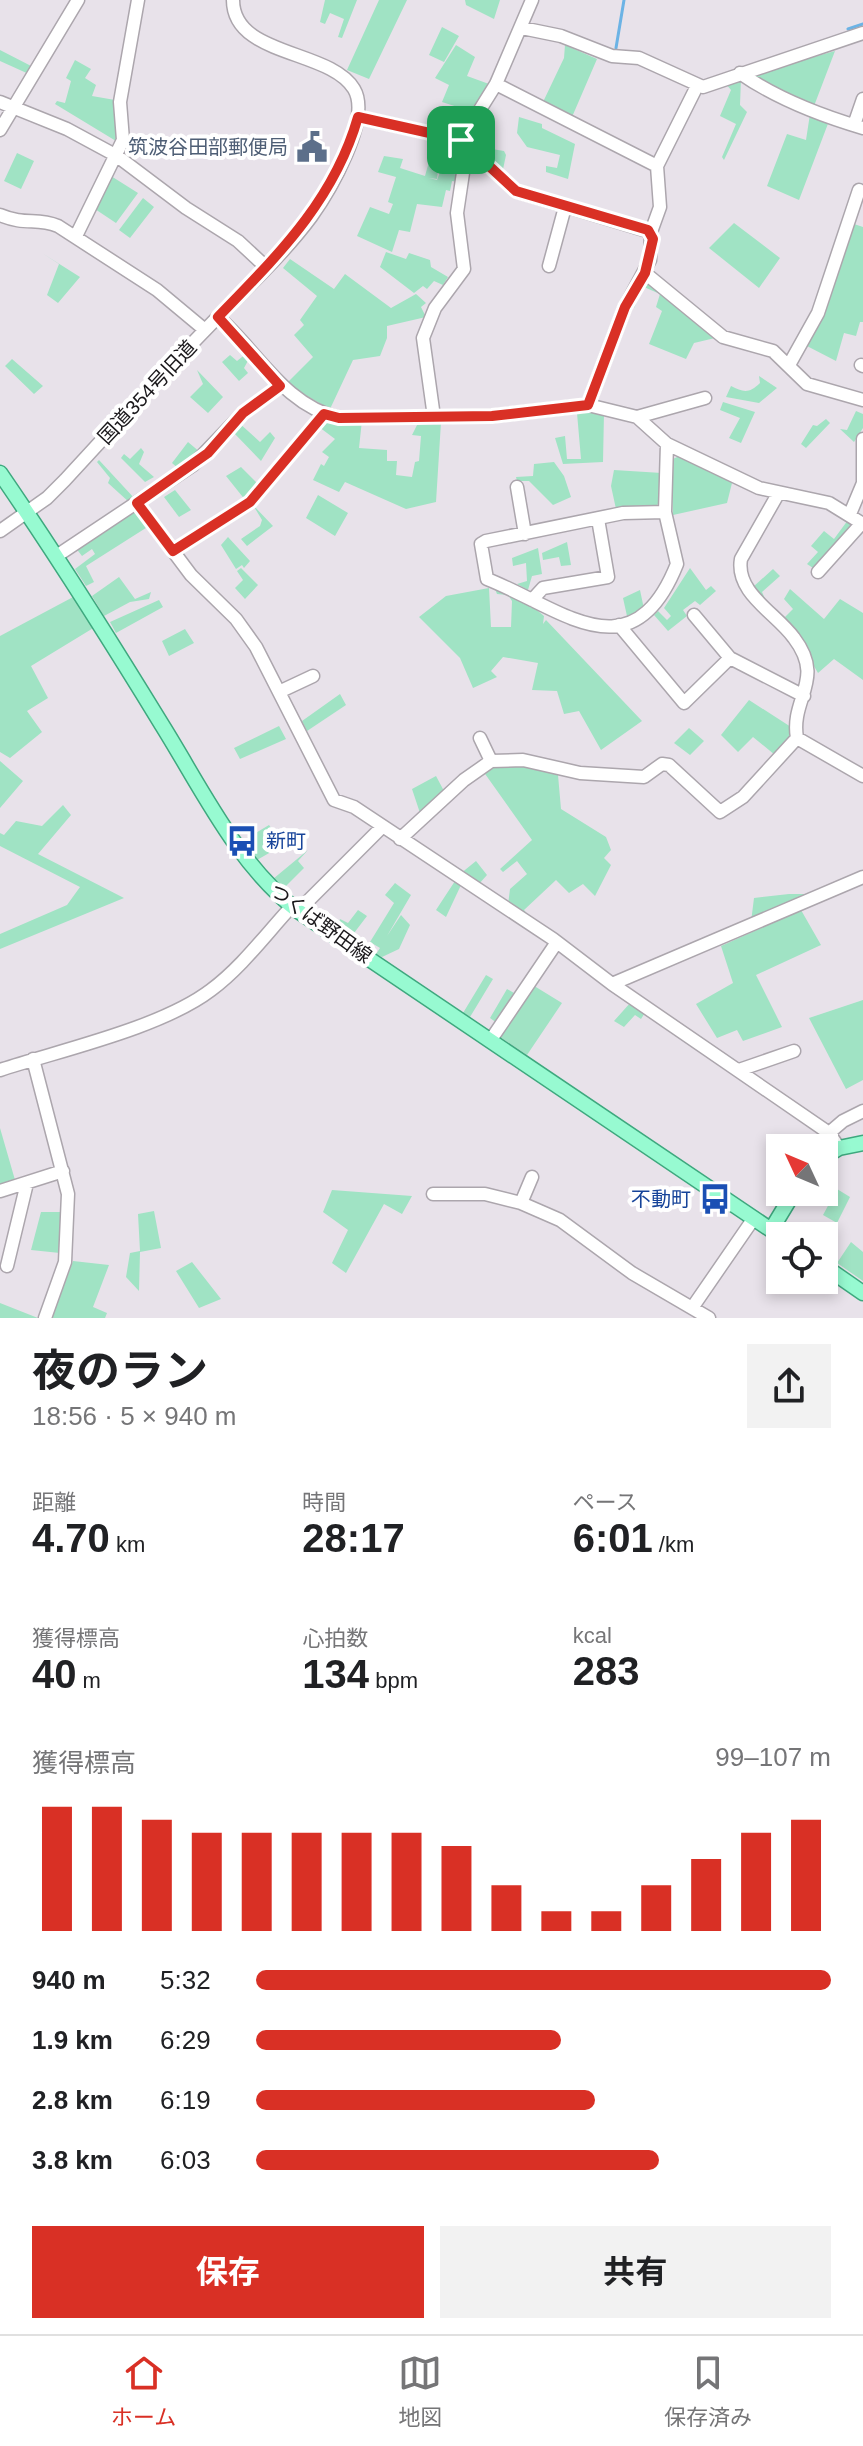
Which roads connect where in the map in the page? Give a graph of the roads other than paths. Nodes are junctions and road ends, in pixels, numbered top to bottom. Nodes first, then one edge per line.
1 (78, 0) edge
2 (138, 0) edge
3 (233, 0) edge
4 (532, 0) edge
5 (522, 28) junction
6 (863, 33) edge
7 (740, 73) junction
8 (496, 84) junction
9 (697, 86) junction
10 (863, 99) edge
11 (0, 102) edge
12 (15, 108) junction
13 (358, 117) junction
14 (858, 127) edge
15 (0, 130) edge
16 (464, 143) junction
17 (117, 156) junction
18 (657, 166) junction
19 (859, 190) dead end
20 (565, 207) junction
21 (0, 215) edge
22 (651, 232) junction
23 (76, 236) junction
24 (549, 266) dead end
25 (266, 267) junction
26 (645, 273) junction
27 (218, 317) junction
28 (205, 330) junction
29 (789, 365) junction
30 (280, 386) junction
31 (705, 398) dead end
32 (863, 400) edge
33 (588, 405) junction
34 (324, 414) junction
35 (434, 417) junction
36 (637, 417) junction
37 (863, 439) edge
38 (667, 444) junction
39 (0, 473) edge
40 (863, 482) edge
41 (517, 487) dead end
42 (778, 494) junction
43 (137, 503) junction
44 (27, 511) junction
45 (665, 512) junction
46 (850, 514) junction
47 (598, 519) junction
48 (862, 523) edge
49 (0, 531) edge
50 (525, 534) junction
51 (173, 551) junction
52 (58, 555) junction
53 (818, 572) dead end
54 (532, 600) junction
55 (694, 615) dead end
56 (619, 625) junction
57 (730, 658) junction
58 (313, 676) dead end
59 (281, 691) junction
60 (804, 696) junction
61 (480, 738) dead end
62 (797, 738) junction
63 (491, 761) junction
64 (863, 776) edge
65 (382, 827) junction
66 (400, 839) junction
67 (863, 877) edge
68 (295, 908) junction
69 (557, 942) junction
70 (612, 984) junction
71 (490, 1041) junction
72 (794, 1051) dead end
73 (33, 1059) junction
74 (0, 1070) edge
75 (739, 1070) junction
76 (863, 1111) edge
77 (829, 1133) junction
78 (863, 1143) edge
79 (839, 1148) joint
80 (63, 1171) junction
81 (45, 1177) junction
82 (532, 1177) dead end
83 (27, 1183) junction
84 (0, 1191) edge
85 (68, 1194) junction
86 (433, 1194) dead end
87 (521, 1203) junction
88 (754, 1218) junction
89 (766, 1227) edge
90 (7, 1266) dead end
91 (838, 1276) edge
92 (863, 1293) edge
93 (692, 1308) junction
94 (45, 1318) edge
95 (709, 1318) edge

1 - 12 street
2 - 17 street
3 - 13 street
4 - 5 street
5 - 8 street
5 - 9 street
6 - 7 street
7 - 9 street
7 - 14 street
8 - 16 street
8 - 18 street
9 - 18 street
10 - 14 street
11 - 12 street
12 - 15 street
12 - 17 street
13 - 16 street
13 - 25 street, 国道354号旧道
16 - 20 street
16 - 35 street
17 - 23 street
17 - 25 street
18 - 22 street
19 - 29 street
20 - 22 street
20 - 24 street
21 - 23 street
22 - 26 street
23 - 28 street
25 - 27 street, 国道354号旧道
26 - 29 street
26 - 33 street
27 - 28 street, 国道354号旧道
27 - 30 street
28 - 44 street, 国道354号旧道
29 - 32 street
30 - 34 street
30 - 43 street
31 - 36 street
33 - 35 street
33 - 36 street
34 - 35 street
34 - 51 street
36 - 38 street
37 - 40 street
38 - 42 street
38 - 45 street
39 - 44 main road, つくば野田線
40 - 46 street
41 - 50 street
42 - 46 street
42 - 60 street
43 - 51 street
43 - 52 street
44 - 49 street, 国道354号旧道
44 - 52 main road, つくば野田線
45 - 47 street
45 - 56 street
46 - 48 street
47 - 50 street
47 - 54 street
48 - 53 street
50 - 54 street
51 - 59 street
52 - 68 main road, つくば野田線
54 - 56 street
55 - 57 street
56 - 57 street
57 - 60 street
58 - 59 street
59 - 65 street
60 - 62 street
61 - 63 street
62 - 63 street
62 - 64 street
63 - 66 street
65 - 66 street
65 - 68 street
66 - 69 street
67 - 70 street
68 - 71 main road, つくば野田線
68 - 73 street
69 - 70 street
69 - 71 street
70 - 75 street
71 - 88 main road, つくば野田線
72 - 75 street
73 - 74 street
73 - 80 street
75 - 77 street
76 - 77 street
77 - 79 street
78 - 79 main road
80 - 81 street
80 - 85 street
81 - 83 street
81 - 85 street
82 - 87 street
83 - 84 street
83 - 90 street
85 - 94 street
86 - 87 street
87 - 93 street
88 - 89 main road, つくば野田線
88 - 93 street
91 - 92 main road
93 - 95 street

